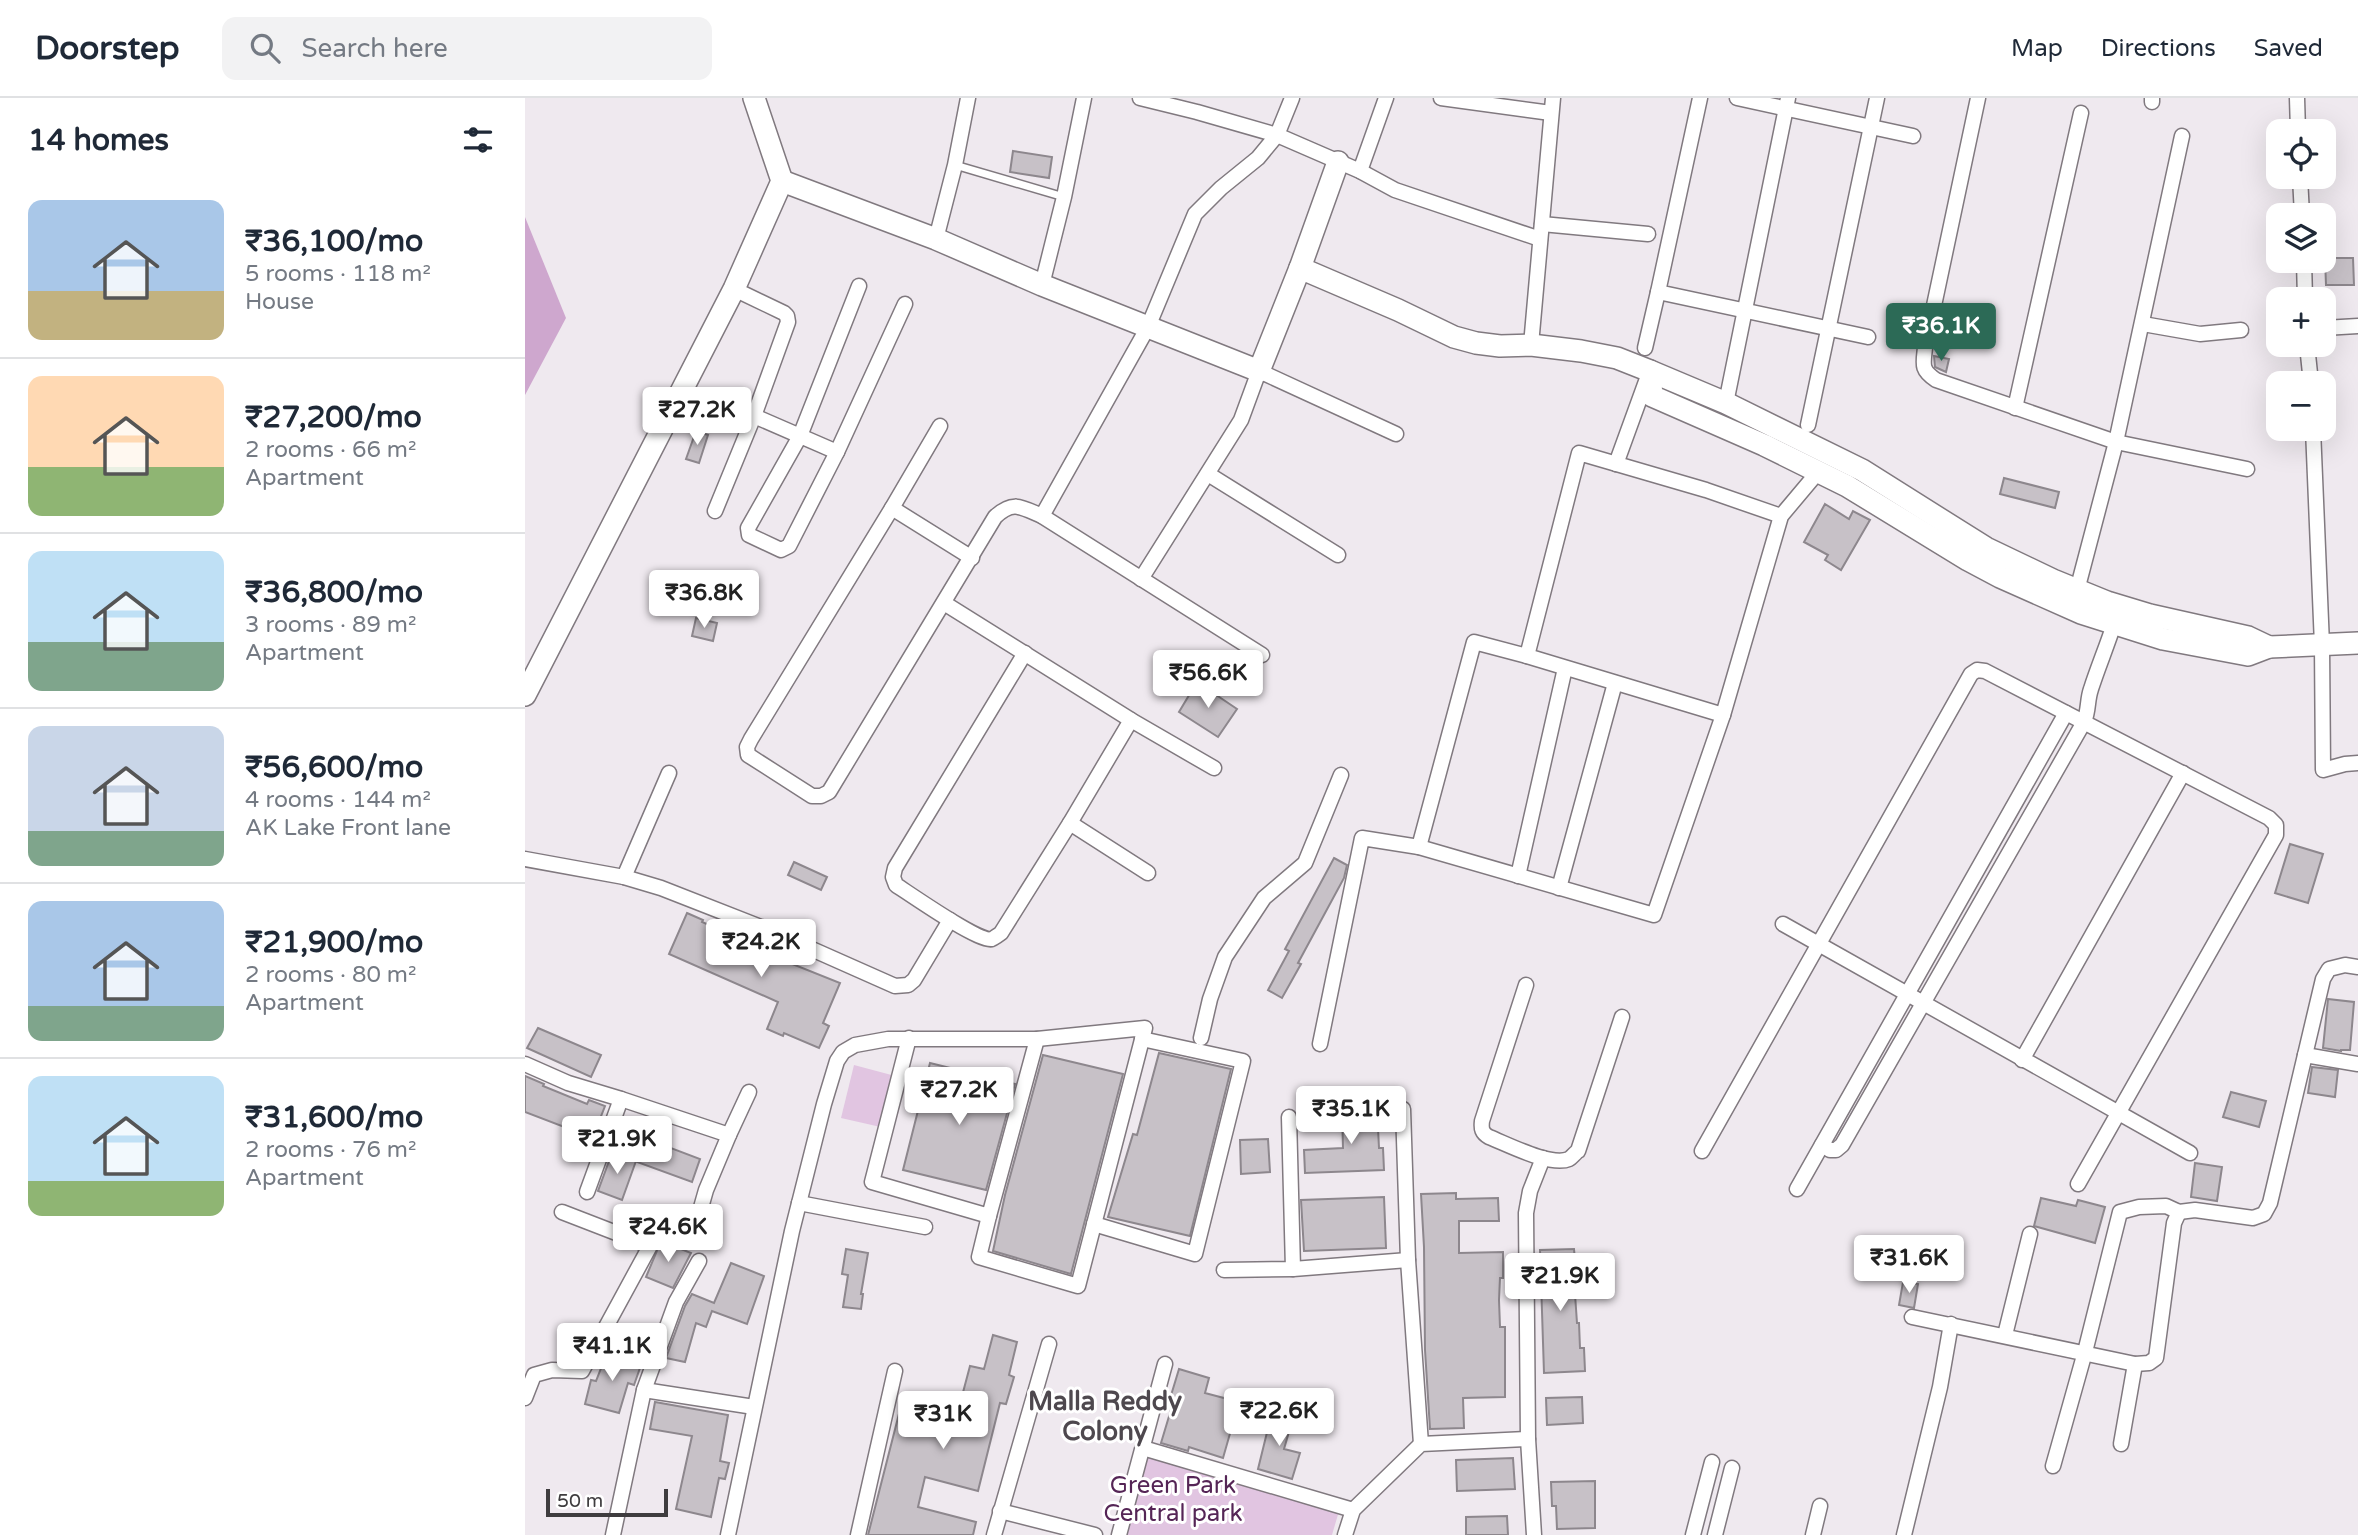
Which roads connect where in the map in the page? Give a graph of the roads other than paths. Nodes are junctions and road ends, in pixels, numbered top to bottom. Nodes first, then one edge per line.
1 (968, 98) edge
2 (1084, 98) edge
3 (1140, 98) edge
4 (1292, 98) edge
5 (1386, 98) edge
6 (1441, 98) edge
7 (1553, 98) edge
8 (1700, 98) edge
9 (1737, 98) edge
10 (1877, 98) edge
11 (1978, 98) edge
12 (2297, 98) edge
13 (759, 102) edge
14 (1787, 103) edge
15 (1198, 105) edge
16 (1551, 113) junction
17 (2081, 113) dead end
18 (2298, 119) edge
19 (1871, 127) junction
20 (1277, 135) junction
21 (1913, 136) dead end
22 (2182, 136) dead end
23 (1338, 162) junction
24 (955, 165) junction
25 (1360, 171) junction
26 (782, 181) junction
27 (1064, 197) junction
28 (1541, 231) junction
29 (1648, 234) dead end
30 (936, 239) junction
31 (1300, 268) junction
32 (1042, 285) junction
33 (859, 286) dead end
34 (734, 289) junction
35 (1658, 292) junction
36 (905, 304) dead end
37 (1744, 311) junction
38 (2143, 324) junction
39 (2358, 326) edge
40 (1148, 327) junction
41 (2336, 327) edge
42 (1828, 328) junction
43 (2241, 330) dead end
44 (1868, 337) dead end
45 (1531, 345) junction
46 (1645, 348) dead end
47 (1259, 371) junction
48 (1650, 371) junction
49 (680, 390) junction
50 (1726, 403) junction
51 (2015, 408) junction
52 (754, 416) junction
53 (1808, 425) dead end
54 (940, 426) dead end
55 (1396, 434) dead end
56 (800, 436) junction
57 (2314, 441) edge
58 (2116, 442) junction
59 (837, 452) junction
60 (1823, 463) junction
61 (1616, 464) junction
62 (2248, 469) dead end
63 (1208, 474) junction
64 (892, 509) junction
65 (715, 511) dead end
66 (1042, 516) junction
67 (1781, 516) junction
68 (1338, 555) dead end
69 (972, 558) junction
70 (1141, 579) junction
71 (2074, 599) junction
72 (944, 603) junction
73 (2113, 624) junction
74 (2358, 643) edge
75 (2322, 645) junction
76 (2269, 647) junction
77 (1025, 653) junction
78 (1262, 655) dead end
79 (1527, 656) junction
80 (1565, 668) junction
81 (1615, 683) junction
82 (2089, 693) junction
83 (525, 695) edge
84 (2066, 712) junction
85 (1723, 715) junction
86 (1131, 720) junction
87 (2084, 722) junction
88 (2358, 763) edge
89 (1214, 768) dead end
90 (669, 773) dead end
91 (2183, 773) junction
92 (1341, 775) dead end
93 (1070, 823) junction
94 (1419, 847) junction
95 (525, 859) edge
96 (1148, 873) dead end
97 (1518, 876) junction
98 (624, 877) junction
99 (1559, 888) junction
100 (950, 920) junction
101 (1783, 924) dead end
102 (1819, 945) junction
103 (2358, 967) edge
104 (1526, 985) dead end
105 (1907, 995) junction
106 (1923, 1004) junction
107 (1622, 1017) dead end
108 (909, 1038) junction
109 (1201, 1038) dead end
110 (1037, 1039) junction
111 (1142, 1039) junction
112 (1319, 1044) dead end
113 (2305, 1055) junction
114 (2022, 1060) junction
115 (525, 1064) edge
116 (2358, 1064) edge
117 (749, 1092) dead end
118 (621, 1098) junction
119 (1403, 1109) dead end
120 (2118, 1114) junction
121 (1289, 1117) dead end
122 (729, 1135) junction
123 (1822, 1145) junction
124 (1702, 1151) dead end
125 (2190, 1153) dead end
126 (1543, 1158) junction
127 (2078, 1184) dead end
128 (1797, 1189) dead end
129 (587, 1192) dead end
130 (799, 1203) junction
131 (562, 1213) dead end
132 (2179, 1213) junction
133 (989, 1216) junction
134 (698, 1218) dead end
135 (1094, 1224) junction
136 (925, 1227) dead end
137 (2030, 1234) dead end
138 (699, 1261) dead end
139 (1408, 1261) junction
140 (1293, 1269) junction
141 (1224, 1270) dead end
142 (1912, 1317) dead end
143 (1951, 1324) junction
144 (2005, 1335) junction
145 (1049, 1344) dead end
146 (2085, 1352) junction
147 (1165, 1364) dead end
148 (2135, 1364) junction
149 (895, 1371) dead end
150 (644, 1390) junction
151 (525, 1398) edge
152 (754, 1407) junction
153 (1528, 1438) junction
154 (1422, 1444) junction
155 (2121, 1444) dead end
156 (1143, 1448) junction
157 (1712, 1462) dead end
158 (2053, 1466) dead end
159 (1732, 1468) dead end
160 (1358, 1504) junction
161 (1820, 1506) dead end
162 (1000, 1511) junction
163 (1698, 1516) junction
164 (1717, 1528) edge
165 (613, 1535) edge
166 (728, 1535) edge
167 (858, 1535) edge
168 (994, 1535) edge
169 (1095, 1535) edge
170 (1119, 1535) edge
171 (1345, 1535) edge
172 (1534, 1535) edge
173 (1693, 1535) edge
174 (1813, 1535) edge
175 (1904, 1535) edge

1 - 24 street
2 - 27 street
3 - 15 street
4 - 20 street
5 - 25 street
6 - 16 street
7 - 16 street
8 - 35 street
9 - 14 street
10 - 19 street
11 - 51 street
12 - 18 street
13 - 26 street
14 - 19 street
14 - 37 street
15 - 20 street
16 - 28 street
17 - 51 street
19 - 21 street
19 - 42 street
20 - 23 street
20 - 40 street
22 - 38 street
23 - 25 street
23 - 31 street
24 - 27 lane
24 - 30 street
25 - 28 street
26 - 30 street
26 - 34 street
27 - 32 street
28 - 29 street
28 - 45 street
30 - 32 street
31 - 45 street
31 - 47 street
32 - 40 street
33 - 56 street
34 - 49 street
34 - 52 street
35 - 37 street
35 - 46 street
36 - 59 street
37 - 42 street
37 - 50 street
38 - 43 street
38 - 58 street
39 - 41 street
40 - 47 street
40 - 66 street
42 - 44 street
42 - 53 street
45 - 48 street
47 - 55 street
47 - 63 street
48 - 50 street
48 - 60 street
48 - 61 street
49 - 52 street
49 - 83 street
50 - 60 street
51 - 58 street
52 - 56 street
52 - 65 street
54 - 64 street
56 - 59 street
56 - 59 street
57 - 75 street
58 - 62 street
58 - 71 street
60 - 67 street
60 - 71 street
61 - 67 street
61 - 79 street
63 - 68 street
63 - 70 street
64 - 69 street
64 - 72 street
66 - 69 street
66 - 70 street
67 - 85 street
69 - 72 street
70 - 78 street
71 - 73 street
71 - 76 street
72 - 77 street
73 - 76 street
73 - 82 street
74 - 75 street
75 - 76 street
75 - 88 street
77 - 86 street
77 - 100 street
79 - 80 street
79 - 94 street
80 - 81 street
80 - 97 street
81 - 85 street
81 - 99 street
82 - 84 street
82 - 87 street
84 - 87 street
84 - 102 street
84 - 105 street
85 - 99 street
86 - 89 street
86 - 93 street
87 - 91 street
87 - 106 street
90 - 98 street
91 - 114 street
91 - 120 street
92 - 109 street
93 - 96 street
93 - 100 street
94 - 97 street
94 - 112 street
95 - 98 street
97 - 99 street
98 - 100 street
101 - 102 street
102 - 105 street
102 - 124 street
103 - 113 street
104 - 126 street
105 - 106 street
105 - 123 street
106 - 114 street
106 - 123 street
107 - 126 street
108 - 110 street
108 - 130 street
108 - 133 street
110 - 111 street
110 - 133 street
111 - 135 street
111 - 135 street
113 - 116 street
113 - 132 street
114 - 120 street
115 - 118 street
117 - 122 street
118 - 122 street
118 - 129 street
119 - 139 street
120 - 125 street
120 - 127 street
121 - 140 street
122 - 134 street
123 - 128 street
126 - 153 street
130 - 136 street
130 - 152 street
131 - 151 street
132 - 146 street
132 - 148 street
133 - 135 street
137 - 144 street
138 - 150 street
139 - 140 street
139 - 154 street
140 - 141 street
142 - 143 street
143 - 144 street
143 - 175 street
144 - 146 street
145 - 162 street
146 - 148 street
146 - 158 street
147 - 156 street
148 - 155 street
149 - 167 street
150 - 152 street
150 - 165 street
152 - 166 street
153 - 154 street
153 - 172 street
154 - 160 street
156 - 160 street
156 - 170 street
157 - 163 street
159 - 164 street
160 - 171 street
161 - 174 street
162 - 168 street
162 - 169 street
163 - 164 street
163 - 173 street

